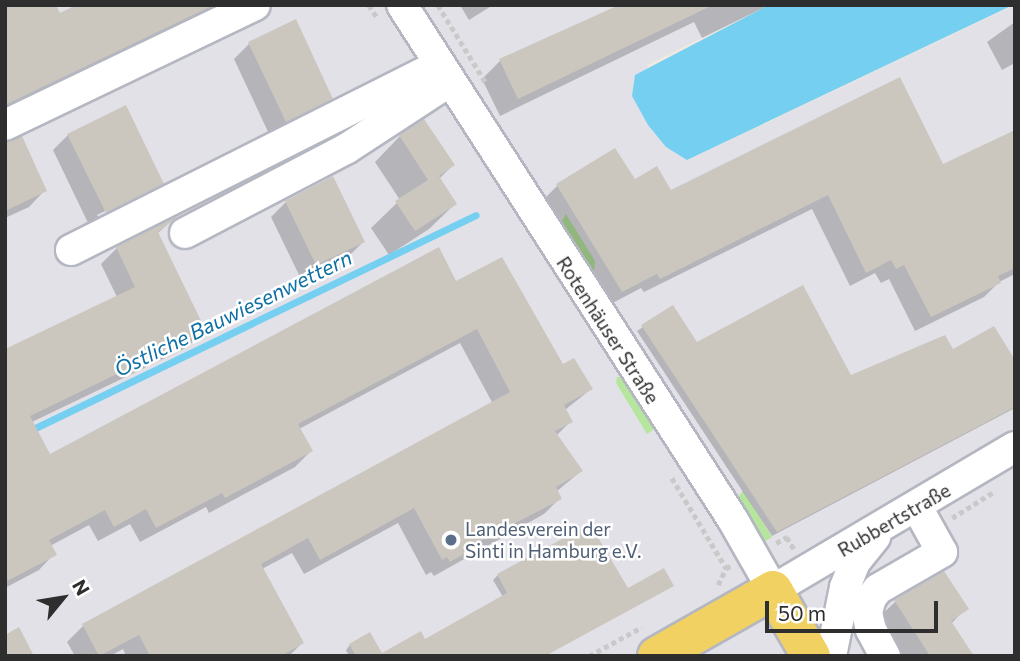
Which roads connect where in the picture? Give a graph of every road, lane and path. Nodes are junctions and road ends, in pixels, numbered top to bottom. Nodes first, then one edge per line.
1 (255, 5) edge
2 (402, 5) edge
3 (444, 73) junction
4 (5, 125) edge
5 (184, 233) dead end
6 (71, 250) dead end
7 (1015, 447) edge
8 (917, 507) junction
9 (885, 526) junction
10 (778, 542) dead end
11 (794, 549) dead end
12 (726, 568) dead end
13 (711, 589) dead end
14 (772, 590) junction
15 (657, 656) edge
16 (811, 656) edge
17 (831, 656) edge
18 (885, 656) edge

1 - 4 street
2 - 3 street, Rotenhäuser Straße
3 - 5 street
3 - 6 street
3 - 14 street, Rotenhäuser Straße
7 - 8 street, Rubbertstraße
8 - 9 street, Rubbertstraße
8 - 18 street
9 - 14 street, Rubbertstraße
9 - 17 street
10 - 11 path
12 - 13 path
14 - 15 main road
14 - 16 main road, Rotenhäuser Straße

